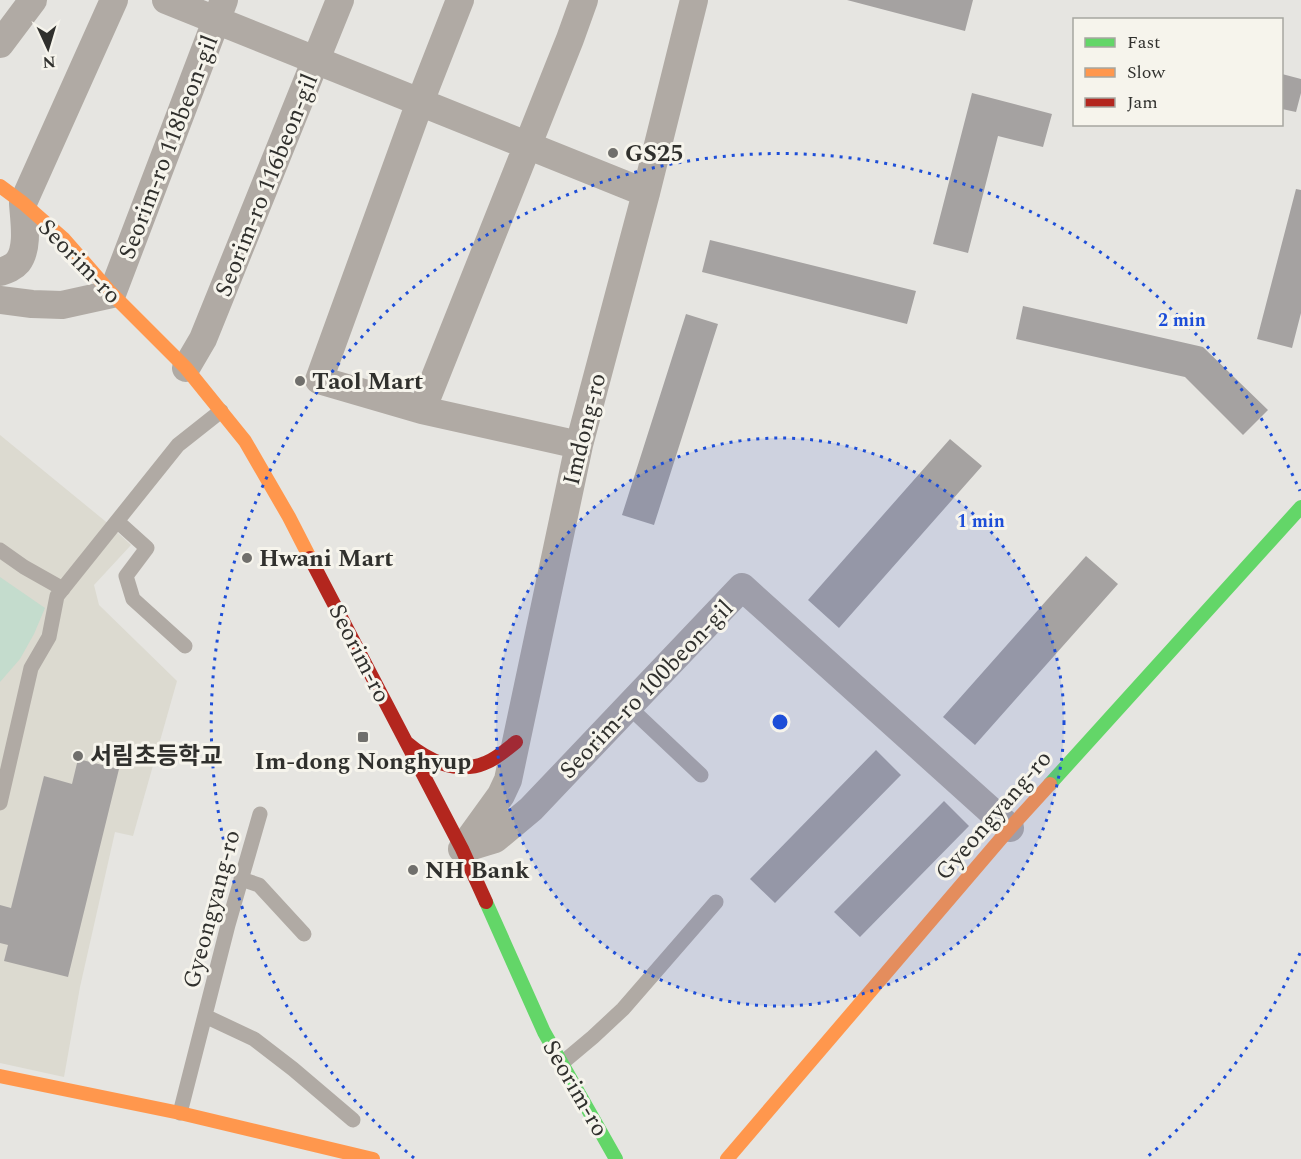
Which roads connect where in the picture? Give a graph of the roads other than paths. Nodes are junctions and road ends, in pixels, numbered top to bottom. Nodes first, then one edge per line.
1 (33, 0) edge
2 (114, 0) edge
3 (166, 0) edge
4 (340, 0) edge
5 (584, 0) edge
6 (694, 0) edge
7 (220, 10) edge
8 (457, 11) edge
9 (0, 44) edge
10 (316, 61) junction
11 (420, 102) junction
12 (528, 146) junction
13 (0, 186) edge
14 (646, 193) junction
15 (22, 203) junction
16 (0, 272) edge
17 (112, 294) junction
18 (0, 300) edge
19 (186, 368) junction
20 (422, 410) junction
21 (220, 411) junction
22 (579, 445) junction
23 (1301, 507) edge
24 (117, 521) junction
25 (0, 550) edge
26 (63, 589) junction
27 (185, 646) dead end
28 (629, 707) junction
29 (406, 742) junction
30 (516, 742) junction
31 (701, 775) dead end
32 (0, 803) edge
33 (260, 814) dead end
34 (1010, 828) junction
35 (462, 849) junction
36 (241, 879) junction
37 (716, 902) dead end
38 (304, 933) dead end
39 (205, 1016) junction
40 (562, 1063) junction
41 (0, 1076) edge
42 (180, 1113) junction
43 (353, 1120) dead end
44 (373, 1159) edge
45 (616, 1159) edge
46 (727, 1159) edge

1 - 9 street
2 - 15 street, Seorim-ro
3 - 7 street
4 - 10 street, Seorim-ro 116beon-gil
5 - 12 street
6 - 14 street, Imdong-ro
7 - 10 street
7 - 17 street, Seorim-ro 118beon-gil
8 - 11 street
10 - 11 street
10 - 19 street, Seorim-ro 116beon-gil
11 - 12 street
11 - 20 street
12 - 14 street
12 - 20 street
13 - 15 street, Seorim-ro
14 - 22 street, Imdong-ro
15 - 16 street
15 - 17 street, Seorim-ro
17 - 18 street
17 - 19 street, Seorim-ro
19 - 21 street, Seorim-ro
20 - 22 street
21 - 24 lane
21 - 29 street, Seorim-ro
22 - 30 street, Imdong-ro
23 - 34 street, Gyeongyang-ro
24 - 26 lane
24 - 27 lane
25 - 26 lane
26 - 32 lane
28 - 31 lane
28 - 34 street, Seorim-ro 100beon-gil
28 - 35 street, Seorim-ro 100beon-gil
29 - 30 street
29 - 35 street, Seorim-ro
30 - 35 street, Imdong-ro
33 - 36 lane, Gyeongyang-ro
34 - 46 street, Gyeongyang-ro
35 - 40 street, Seorim-ro
36 - 38 lane
36 - 39 lane, Gyeongyang-ro
37 - 40 lane
39 - 42 lane, Gyeongyang-ro
39 - 43 lane, Gyeongyang-ro
40 - 45 street, Seorim-ro
41 - 42 street
42 - 44 street

